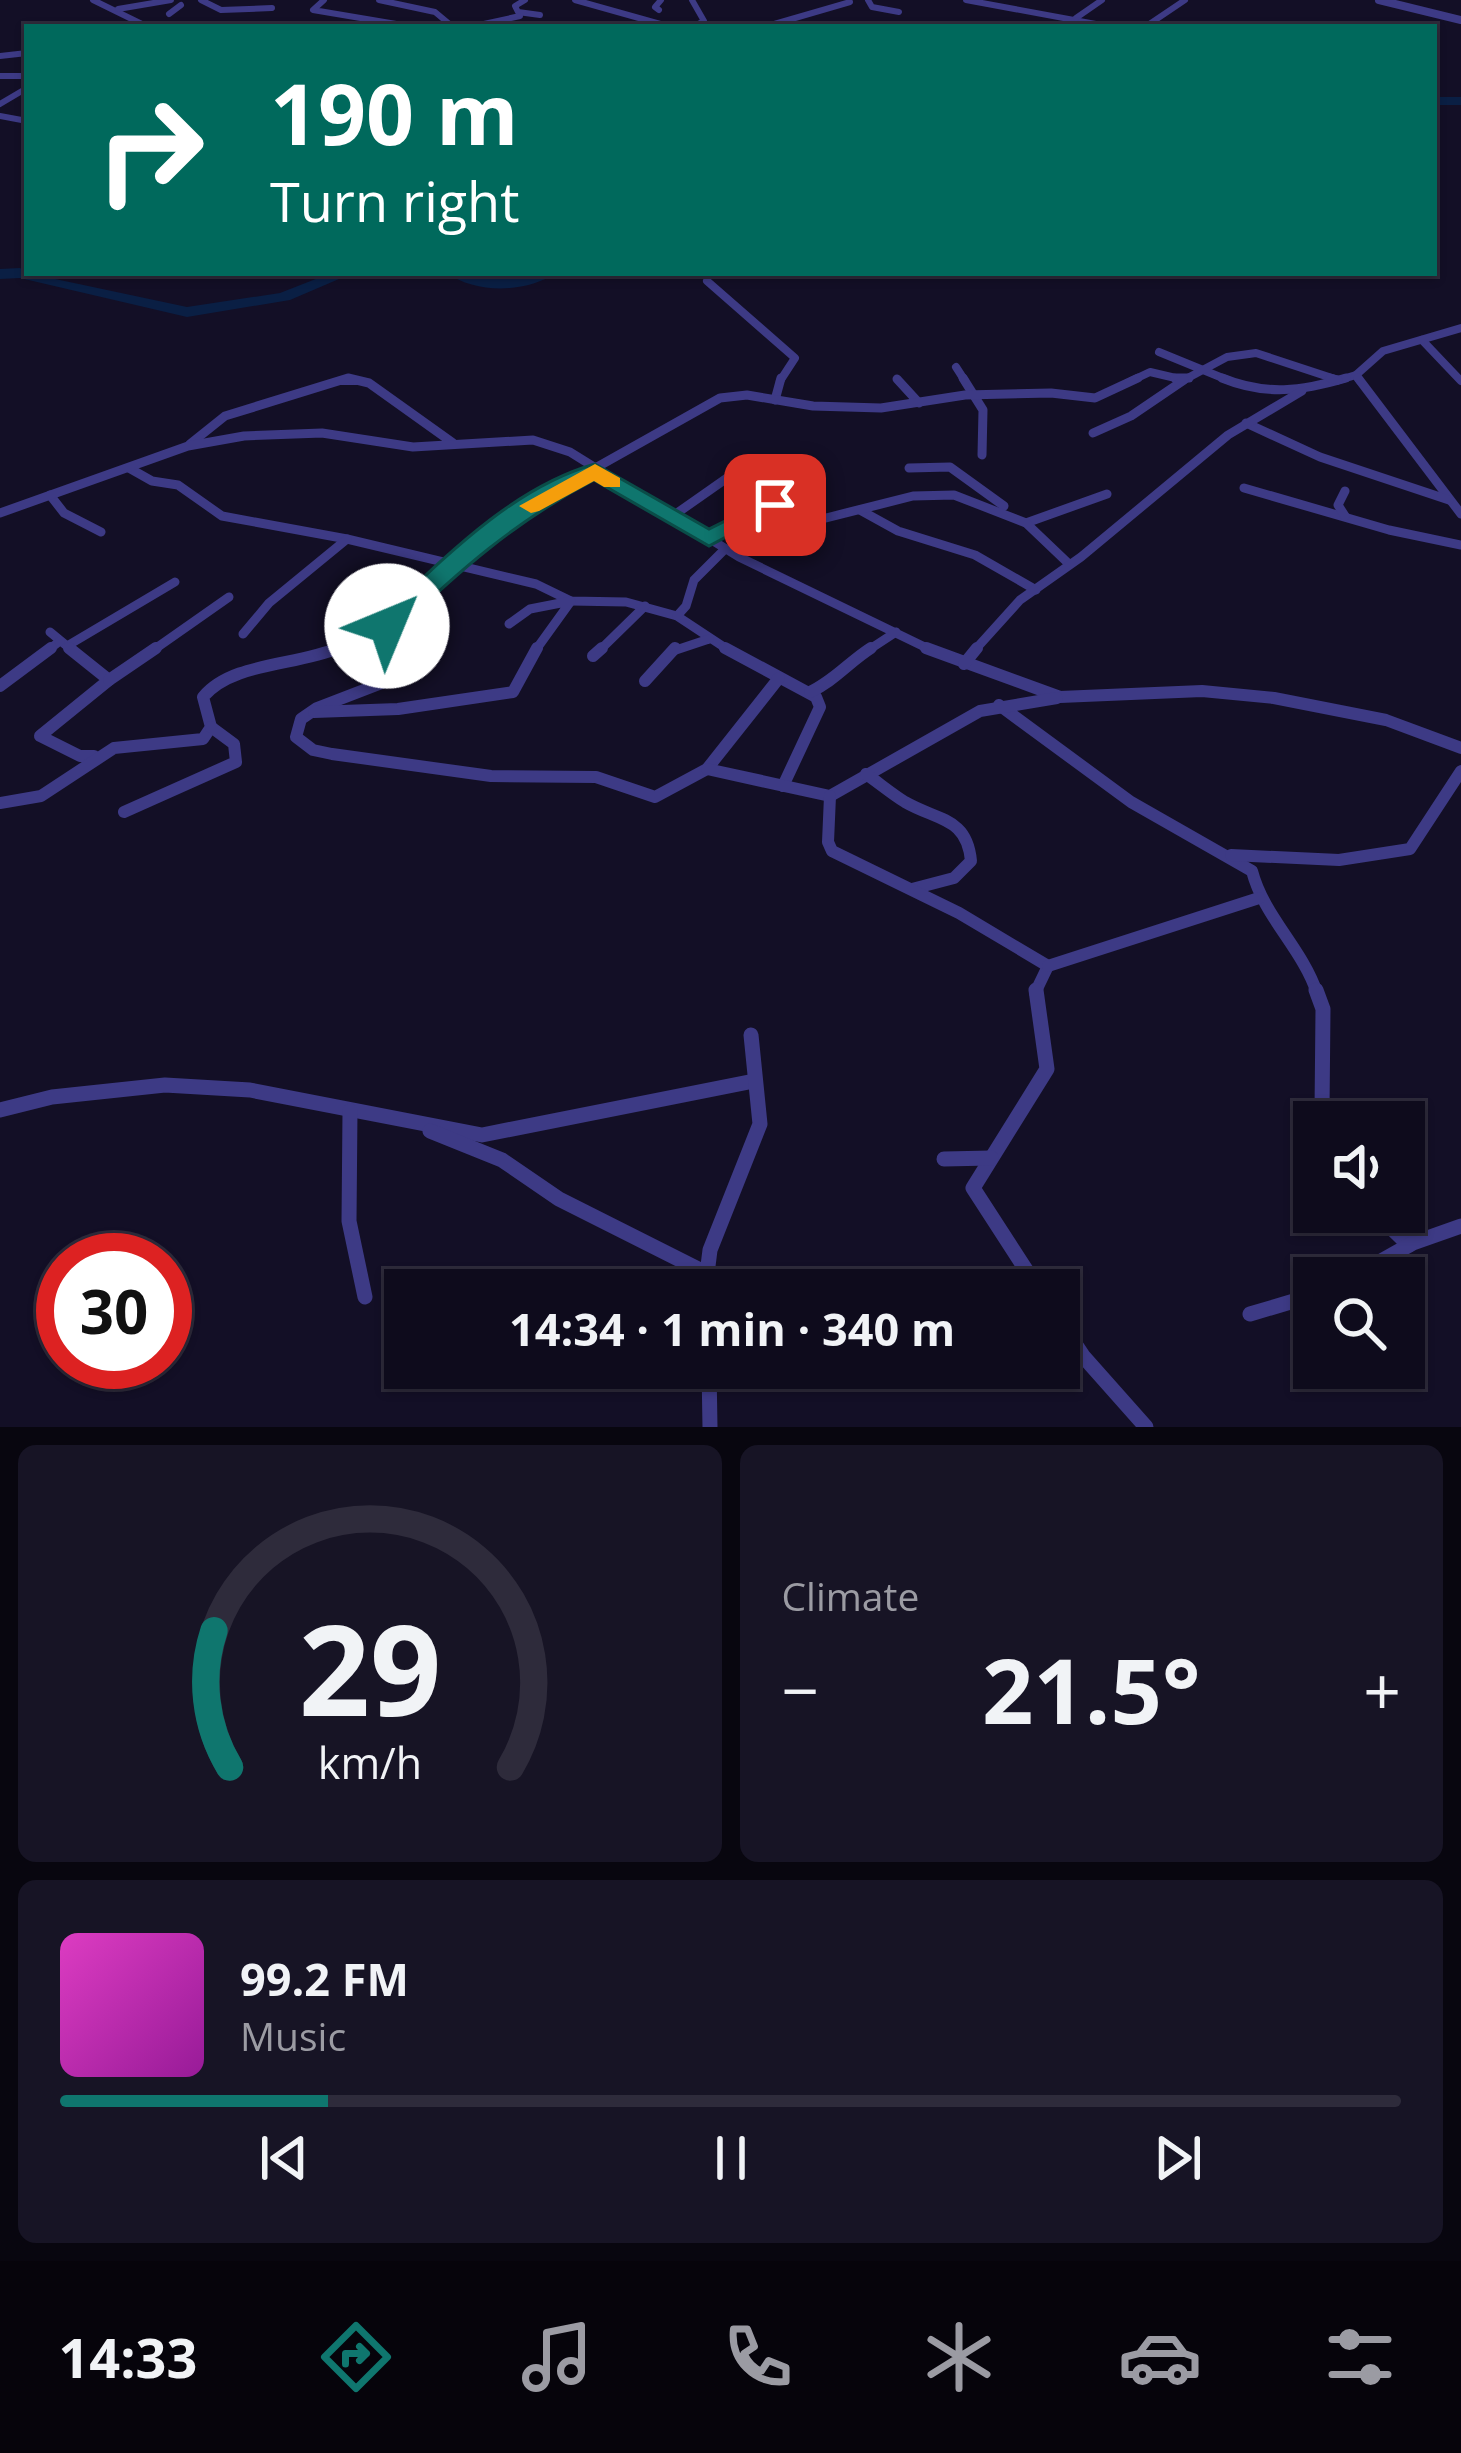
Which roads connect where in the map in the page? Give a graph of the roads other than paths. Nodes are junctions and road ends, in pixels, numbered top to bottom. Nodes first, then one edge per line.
1 (93, 0) edge
2 (200, 0) edge
3 (324, 0) edge
4 (379, 0) edge
5 (525, 0) edge
6 (575, 0) edge
7 (615, 0) edge
8 (661, 0) edge
9 (966, 0) edge
10 (1102, 0) edge
11 (1185, 0) edge
12 (1379, 0) edge
13 (166, 1) edge
14 (696, 1) edge
15 (846, 1) edge
16 (867, 1) edge
17 (831, 2) edge
18 (181, 5) dead end
19 (272, 8) dead end
20 (600, 8) junction
21 (118, 9) junction
22 (659, 10) dead end
23 (899, 12) dead end
24 (169, 14) dead end
25 (540, 15) dead end
26 (520, 16) dead end
27 (1076, 18) junction
28 (1461, 20) edge
29 (703, 22) junction
30 (143, 24) edge
31 (395, 24) edge
32 (449, 24) edge
33 (484, 24) edge
34 (660, 24) edge
35 (699, 24) edge
36 (707, 24) edge
37 (771, 24) edge
38 (1100, 24) edge
39 (1149, 24) edge
40 (707, 281) dead end
41 (1461, 328) edge
42 (1422, 340) junction
43 (1159, 352) dead end
44 (1292, 364) junction
45 (956, 367) dead end
46 (1203, 372) junction
47 (1356, 375) junction
48 (897, 379) dead end
49 (1184, 380) junction
50 (1338, 380) junction
51 (1461, 381) edge
52 (1303, 388) junction
53 (1252, 390) junction
54 (976, 395) junction
55 (776, 400) junction
56 (919, 404) junction
57 (1274, 408) junction
58 (1246, 423) junction
59 (1093, 433) dead end
60 (455, 444) junction
61 (188, 446) junction
62 (982, 455) dead end
63 (129, 468) junction
64 (909, 468) dead end
65 (595, 471) junction
66 (737, 471) dead end
67 (1244, 488) dead end
68 (1345, 490) dead end
69 (1107, 494) dead end
70 (50, 495) junction
71 (1449, 500) junction
72 (859, 510) junction
73 (1460, 512) edge
74 (0, 513) edge
75 (1345, 516) junction
76 (670, 518) junction
77 (1023, 522) junction
78 (101, 532) dead end
79 (347, 539) junction
80 (709, 539) junction
81 (1461, 545) edge
82 (725, 549) junction
83 (1069, 564) junction
84 (448, 566) junction
85 (175, 582) dead end
86 (1036, 590) junction
87 (229, 596) dead end
88 (571, 601) junction
89 (645, 606) junction
90 (677, 616) junction
91 (509, 624) dead end
92 (896, 632) junction
93 (243, 634) dead end
94 (709, 639) junction
95 (59, 640) junction
96 (593, 656) dead end
97 (964, 664) junction
98 (426, 666) dead end
99 (779, 678) junction
100 (109, 680) junction
101 (645, 681) dead end
102 (0, 686) edge
103 (810, 692) junction
104 (1060, 698) junction
105 (999, 705) junction
106 (310, 712) junction
107 (211, 728) junction
108 (1461, 748) edge
109 (97, 756) junction
110 (707, 769) junction
111 (1461, 771) edge
112 (866, 774) junction
113 (782, 786) junction
114 (830, 796) junction
115 (0, 802) edge
116 (124, 812) dead end
117 (1228, 854) junction
118 (908, 889) junction
119 (1259, 898) junction
120 (1048, 965) junction
121 (751, 1035) dead end
122 (754, 1081) junction
123 (1322, 1101) edge
124 (0, 1110) edge
125 (350, 1111) junction
126 (411, 1122) junction
127 (991, 1158) junction
128 (944, 1159) dead end
129 (1461, 1226) edge
130 (1397, 1233) edge
131 (1409, 1245) junction
132 (1388, 1257) edge
133 (682, 1269) edge
134 (710, 1269) edge
135 (1026, 1269) edge
136 (365, 1297) dead end
137 (1293, 1301) edge
138 (1250, 1314) dead end
139 (1080, 1352) edge
140 (709, 1389) edge
141 (710, 1427) edge
142 (1146, 1427) edge

1 - 21 street
2 - 19 street
3 - 31 street
4 - 32 street
5 - 25 street
6 - 20 street
7 - 20 street
8 - 22 street
9 - 27 street
10 - 27 street
11 - 39 street
12 - 28 street
13 - 21 street
14 - 29 street
15 - 16 street
15 - 17 street
16 - 23 street
17 - 37 street
18 - 24 street
20 - 34 street
21 - 30 street
26 - 33 street
27 - 38 street
29 - 35 street
29 - 36 street
40 - 55 street
41 - 42 street
42 - 47 street
42 - 51 street
43 - 46 street
44 - 46 street
44 - 50 street
44 - 52 street
45 - 54 street
46 - 49 street
46 - 53 street
47 - 50 street
47 - 71 street
48 - 56 street
49 - 54 street
49 - 59 street
50 - 52 street
52 - 53 street
52 - 57 street
53 - 57 street
54 - 56 street
54 - 62 street
55 - 56 street
55 - 65 street
57 - 58 street
58 - 71 street
58 - 83 street
60 - 61 street
60 - 61 street
60 - 65 street
61 - 63 street
63 - 70 street
63 - 79 street
64 - 77 street
65 - 76 street
65 - 84 street
66 - 76 street
67 - 75 street
68 - 75 street
69 - 77 street
70 - 74 street
70 - 78 street
71 - 73 street
72 - 77 street
72 - 80 street
72 - 86 street
75 - 81 street
76 - 80 street
77 - 83 street
79 - 84 street
79 - 93 street
80 - 82 street
82 - 90 street
82 - 92 street
83 - 86 street
84 - 88 street
84 - 107 street
85 - 95 street
86 - 97 street
87 - 100 street
88 - 89 street
88 - 91 street
88 - 106 street
89 - 90 street
89 - 96 street
90 - 94 street
92 - 97 street
92 - 103 street
94 - 99 street
94 - 101 street
95 - 100 street
95 - 102 street
97 - 104 street
98 - 106 street
99 - 103 street
99 - 110 street
100 - 109 street
103 - 113 street
104 - 105 street
104 - 108 street
105 - 112 street
105 - 117 street
106 - 110 street
107 - 109 street
107 - 116 street
109 - 115 street
110 - 113 street
111 - 117 street
112 - 114 street
112 - 118 street
113 - 114 street
114 - 118 street
117 - 119 street
118 - 120 street
119 - 120 street
119 - 123 street
120 - 127 street
121 - 122 street
122 - 126 street
122 - 134 street
124 - 125 street
125 - 126 street
125 - 136 street
126 - 133 street
127 - 128 street
127 - 135 street
129 - 131 street
130 - 131 street
131 - 132 street
137 - 138 street
139 - 142 street
140 - 141 street

